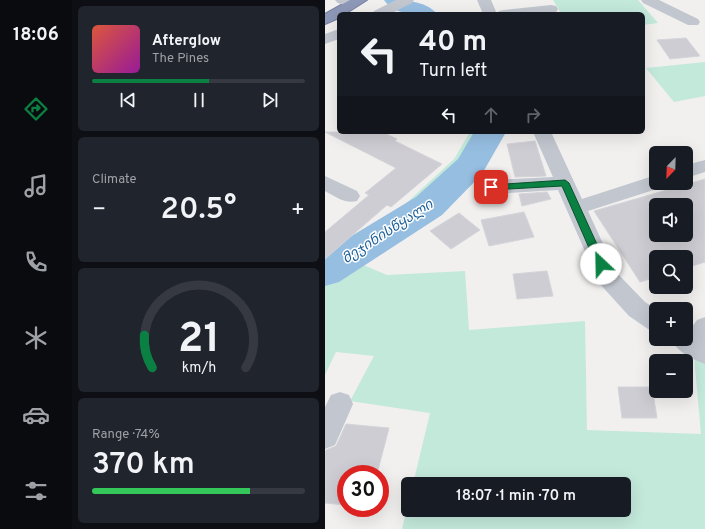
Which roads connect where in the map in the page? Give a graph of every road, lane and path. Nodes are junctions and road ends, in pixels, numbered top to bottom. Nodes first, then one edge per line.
1 (344, 0) edge
2 (360, 0) edge
3 (407, 0) edge
4 (484, 0) edge
5 (649, 1) edge
6 (551, 9) dead end
7 (384, 11) edge
8 (325, 12) edge
9 (339, 12) edge
10 (489, 12) edge
11 (523, 12) edge
12 (337, 13) edge
13 (325, 20) edge
14 (693, 22) dead end
15 (337, 34) edge
16 (325, 40) edge
17 (544, 134) edge
18 (705, 166) edge
19 (693, 170) edge
20 (325, 183) edge
21 (565, 183) junction
22 (649, 184) edge
23 (491, 187) dead end
24 (350, 196) dead end
25 (576, 208) junction
26 (649, 317) edge
27 (339, 404) dead end
28 (325, 436) edge

1 - 8 highway
2 - 9 highway
3 - 7 street
4 - 10 street
5 - 14 street
6 - 11 street
12 - 13 highway
15 - 16 street
17 - 21 street
18 - 19 street
20 - 24 street
21 - 23 street
21 - 25 street
22 - 25 street
25 - 26 street
27 - 28 street

